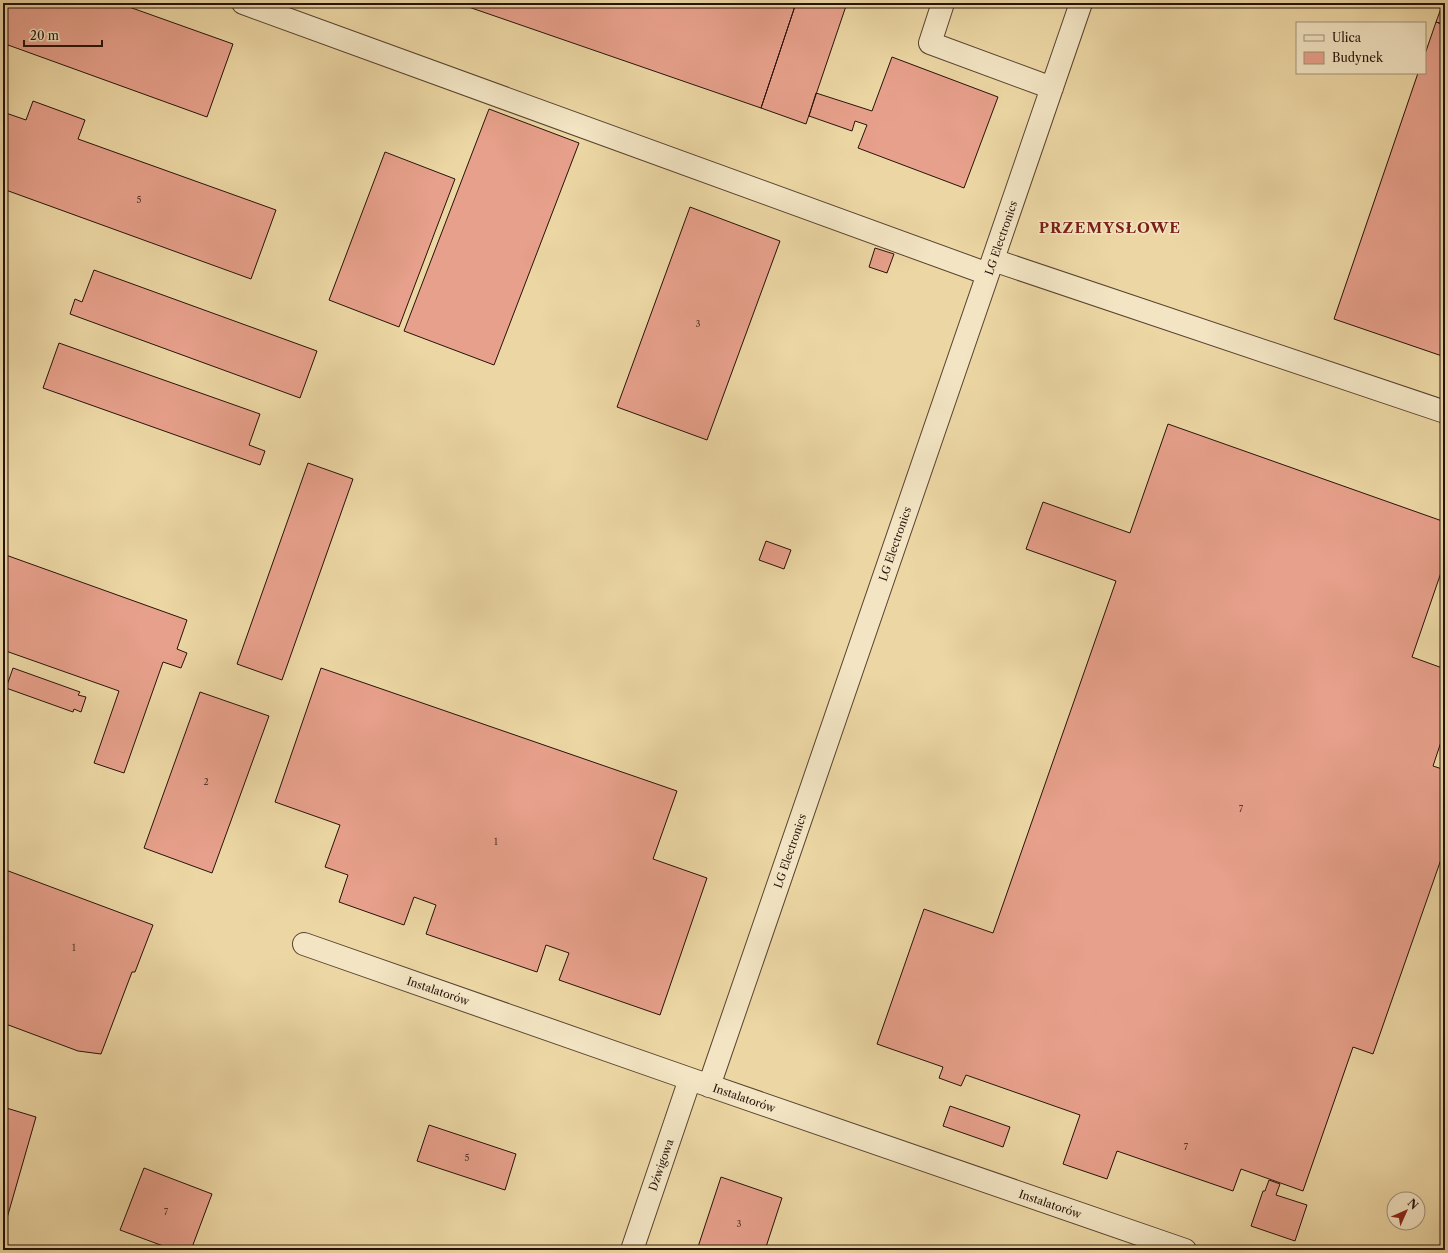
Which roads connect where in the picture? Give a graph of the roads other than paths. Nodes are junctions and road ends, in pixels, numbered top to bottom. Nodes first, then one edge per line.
1 (243, 3) edge
2 (943, 3) edge
3 (1081, 3) edge
4 (1052, 88) junction
5 (991, 267) junction
6 (1445, 412) edge
7 (304, 944) dead end
8 (699, 1083) junction
9 (632, 1250) edge
10 (1185, 1250) edge

1 - 5 street
2 - 4 street
3 - 4 street, LG Electronics
4 - 5 street, LG Electronics
5 - 6 street
5 - 8 street, LG Electronics
7 - 8 street, Instalatorów
8 - 9 street, Dźwigowa
8 - 10 street, Instalatorów

